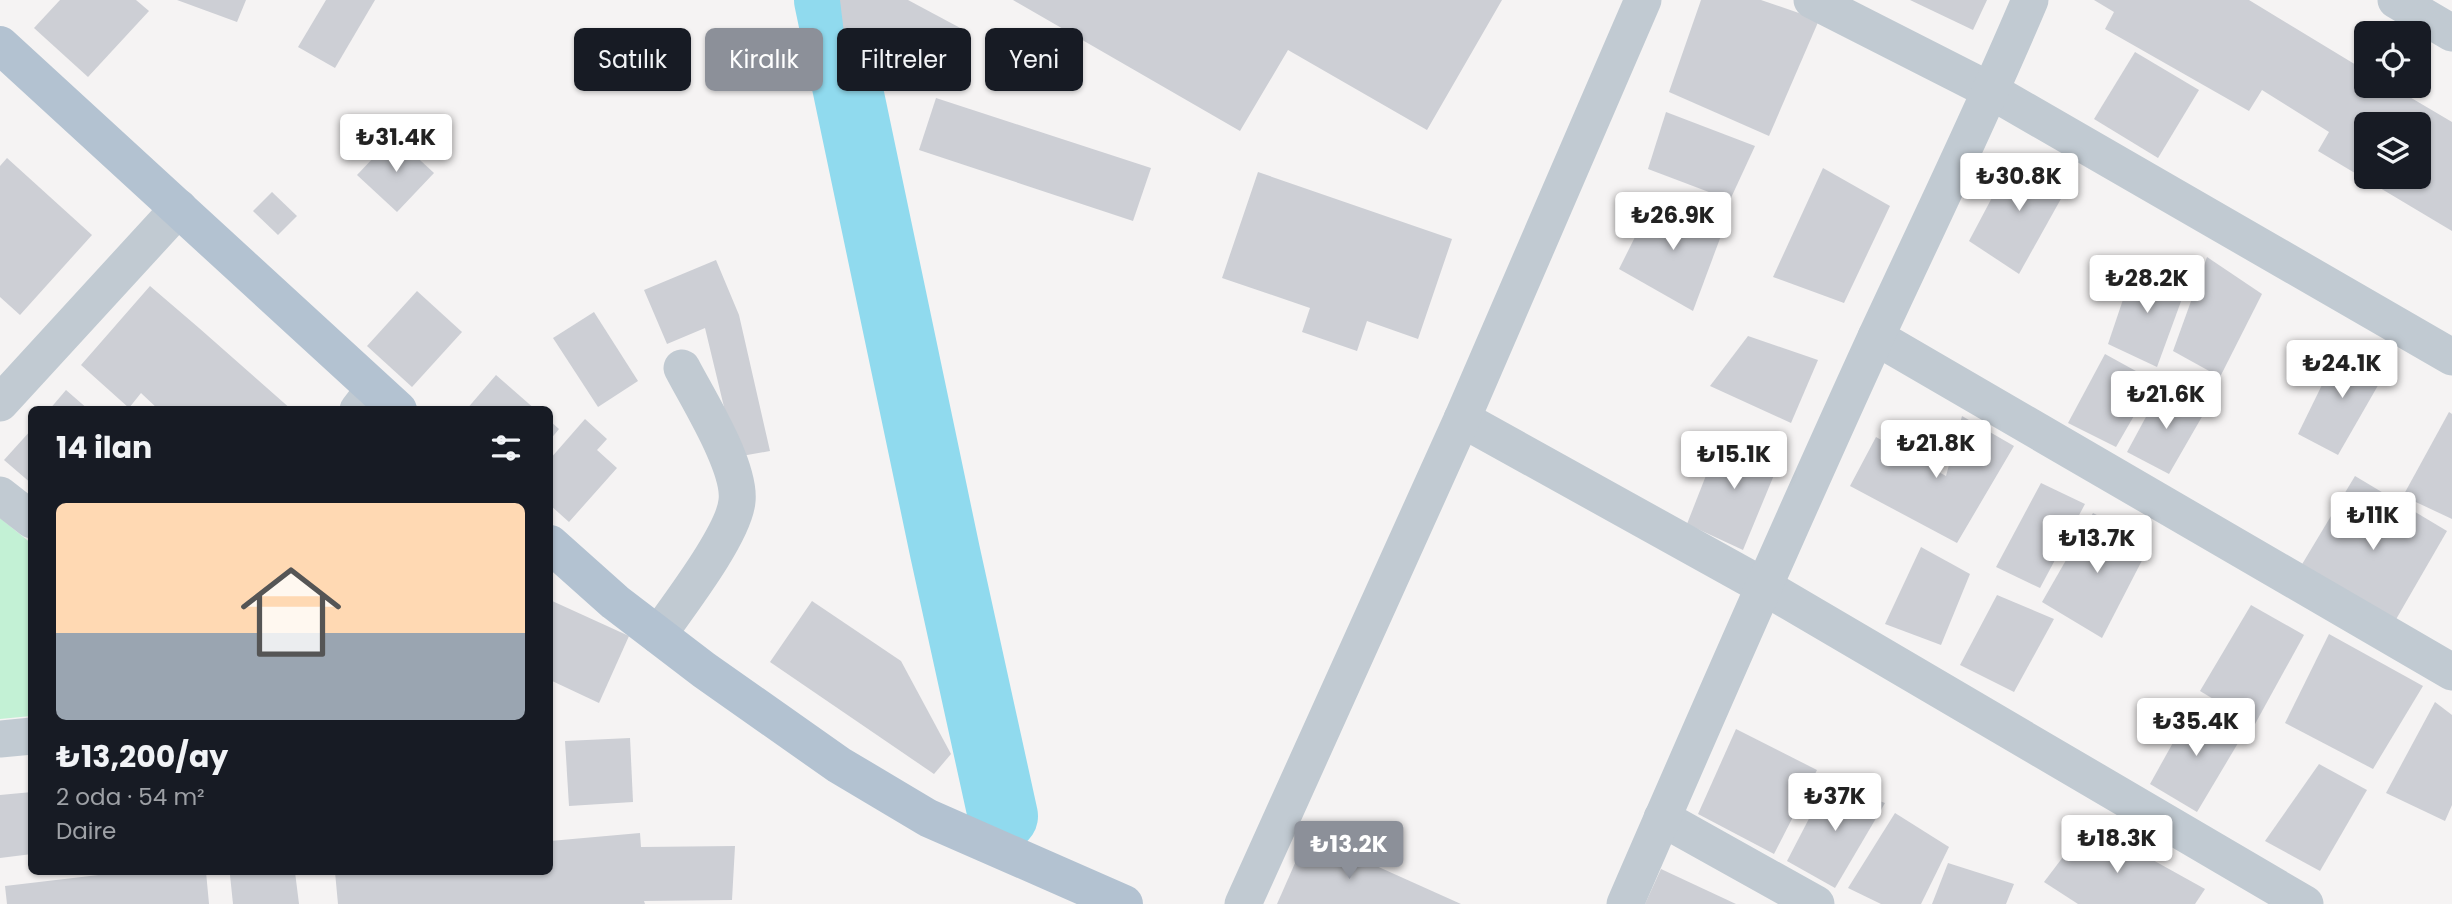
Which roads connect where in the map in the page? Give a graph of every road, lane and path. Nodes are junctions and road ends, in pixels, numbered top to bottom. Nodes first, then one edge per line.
1 (1643, 0) edge
2 (1812, 0) edge
3 (2030, 0) edge
4 (2396, 0) edge
5 (2452, 33) edge
6 (0, 45) edge
7 (1992, 91) junction
8 (179, 208) junction
9 (1876, 337) junction
10 (2452, 357) edge
11 (682, 368) dead end
12 (0, 403) edge
13 (377, 403) edge
14 (1462, 419) junction
15 (0, 495) edge
16 (28, 517) edge
17 (553, 547) edge
18 (1763, 586) junction
19 (658, 635) junction
20 (2452, 672) edge
21 (28, 736) edge
22 (0, 739) edge
23 (1662, 818) junction
24 (1101, 900) edge
25 (1243, 904) edge
26 (1625, 904) edge
27 (1816, 904) edge
28 (2305, 904) edge

1 - 14 street
2 - 7 street
3 - 7 street
4 - 5 street
6 - 8 main road
7 - 9 street
7 - 10 street
8 - 12 street
8 - 13 main road
9 - 18 street
9 - 20 street
11 - 19 street
14 - 18 street
14 - 25 street
15 - 16 street
17 - 19 main road
18 - 23 street
18 - 28 street
19 - 24 main road
21 - 22 street
23 - 26 street
23 - 27 street

